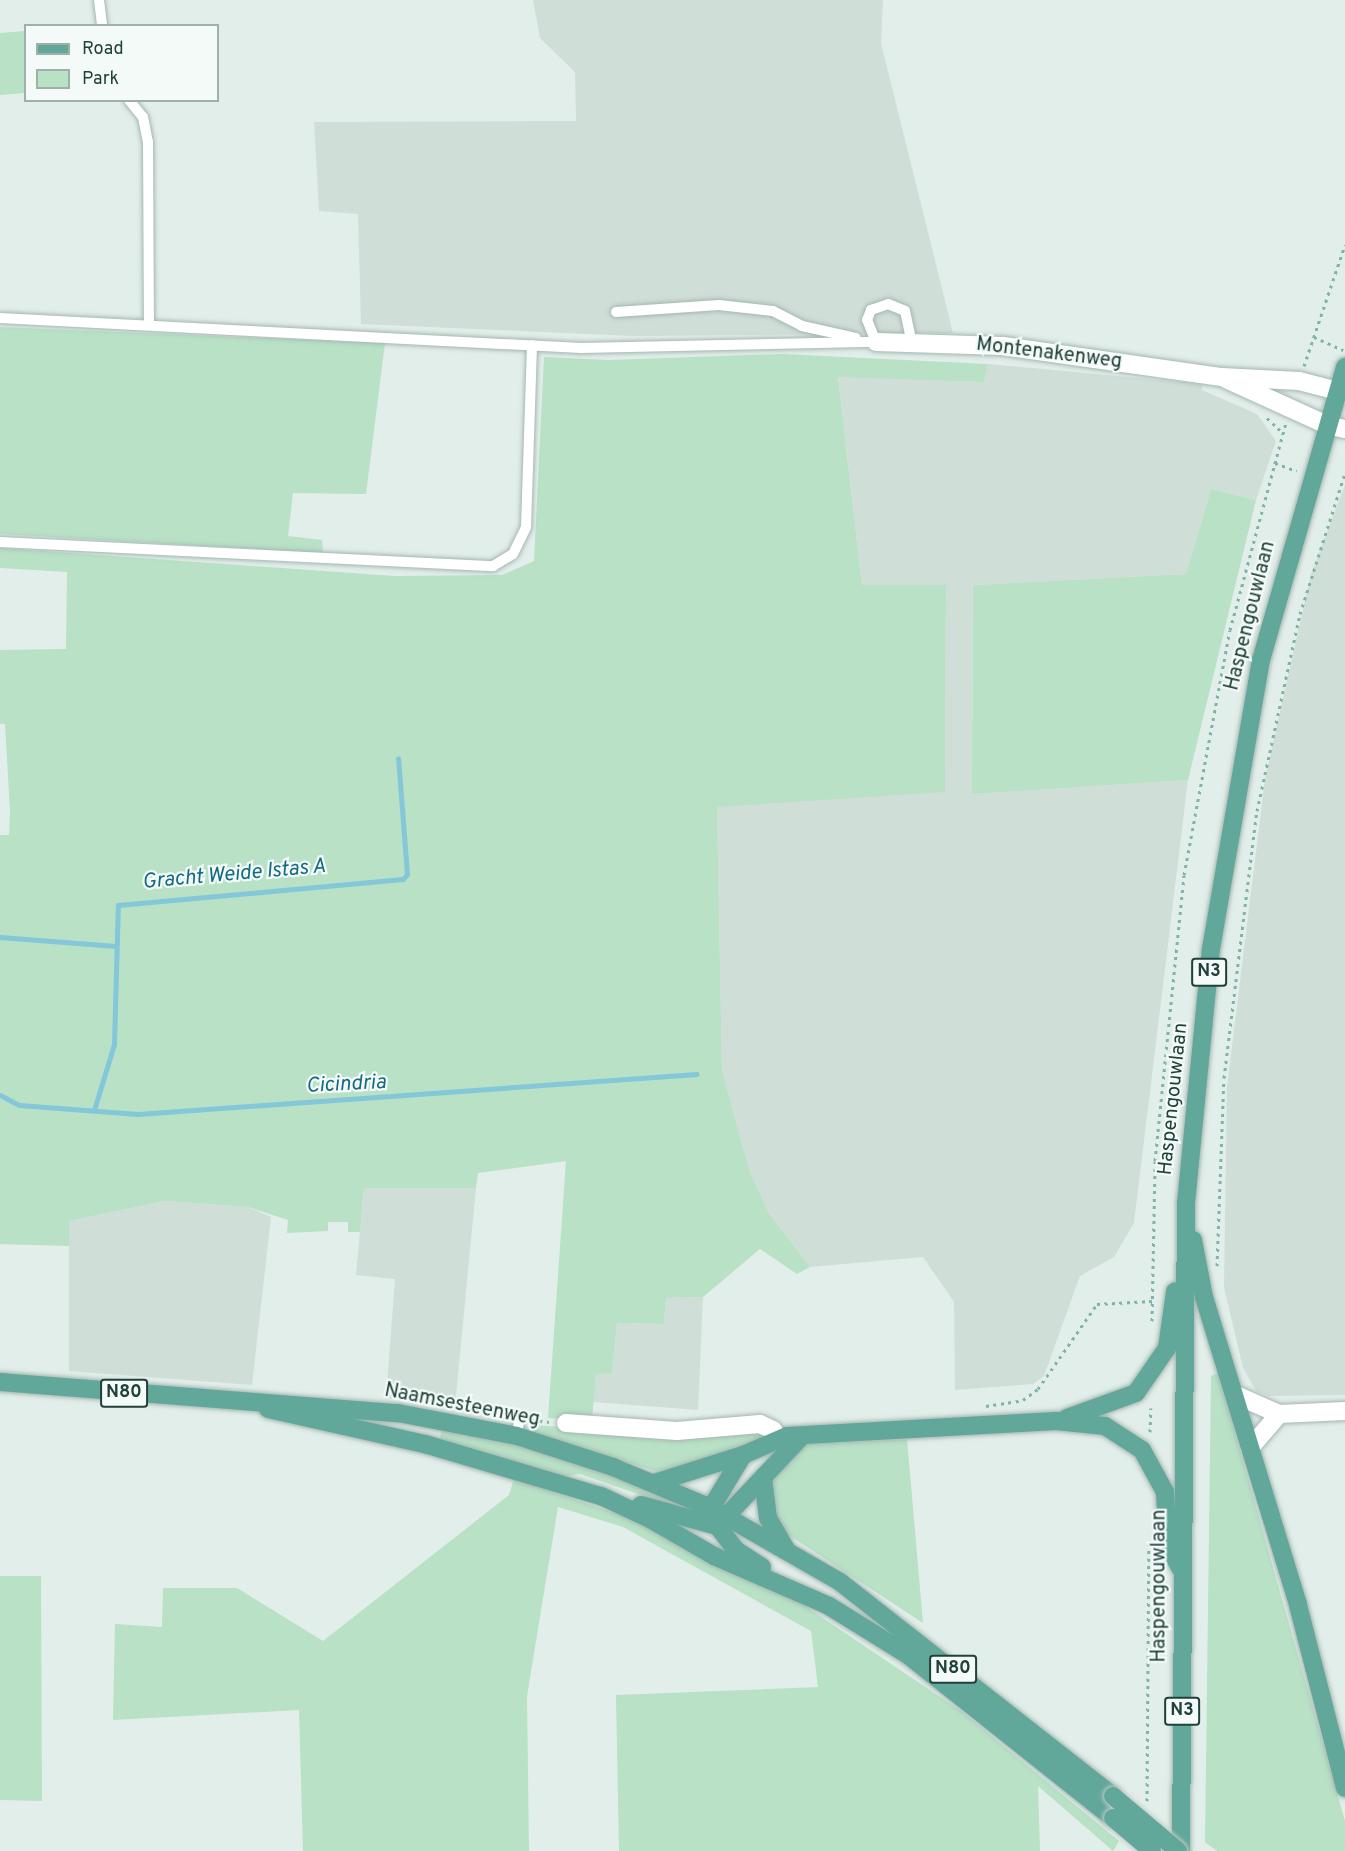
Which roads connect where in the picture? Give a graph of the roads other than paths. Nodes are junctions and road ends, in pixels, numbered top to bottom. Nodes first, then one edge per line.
1 (99, 0) edge
2 (102, 24) edge
3 (131, 102) edge
4 (616, 312) dead end
5 (0, 318) edge
6 (149, 322) junction
7 (876, 342) junction
8 (912, 343) junction
9 (532, 345) junction
10 (1345, 367) edge
11 (1222, 377) junction
12 (1341, 392) edge
13 (1336, 427) edge
14 (0, 542) edge
15 (1186, 1203) junction
16 (0, 1382) edge
17 (1236, 1395) junction
18 (247, 1404) junction
19 (1345, 1411) edge
20 (1279, 1414) junction
21 (1056, 1421) junction
22 (566, 1423) dead end
23 (782, 1444) junction
24 (1250, 1448) junction
25 (743, 1455) junction
26 (763, 1478) junction
27 (654, 1483) junction
28 (601, 1496) junction
29 (718, 1517) junction
30 (787, 1551) junction
31 (1182, 1571) junction
32 (829, 1606) junction
33 (1345, 1788) edge
34 (1152, 1851) edge
35 (1180, 1851) edge

1 - 2 lane
3 - 6 lane
4 - 7 lane
5 - 6 lane
6 - 9 lane
7 - 8 street, Montenakenweg
7 - 8 lane
7 - 9 lane
8 - 11 street, Montenakenweg
9 - 14 lane
10 - 12 main road, Haspengouwlaan / N3
11 - 12 street, Montenakenweg
11 - 13 street, Montenakenweg
12 - 13 main road, Haspengouwlaan / N3
13 - 15 main road, Haspengouwlaan / N3
15 - 17 main road
15 - 21 main road
15 - 31 main road, Haspengouwlaan / N3
16 - 18 main road, Naamsesteenweg / N80
17 - 20 street
17 - 24 main road
18 - 27 main road, Naamsesteenweg / N80
18 - 28 main road, Naamsesteenweg / N80
19 - 20 street
20 - 24 street
21 - 23 main road
21 - 31 main road
22 - 23 street, Naamsesteenweg
23 - 25 main road
23 - 26 main road
24 - 33 main road
25 - 27 main road
25 - 29 main road
26 - 29 main road
26 - 30 main road
27 - 29 main road, Naamsesteenweg / N80
28 - 29 main road
28 - 32 main road, Naamsesteenweg / N80
29 - 30 main road, N80
29 - 32 main road
30 - 35 main road, N80, bridge
31 - 35 main road, Haspengouwlaan / N3
32 - 34 main road, N80, bridge

